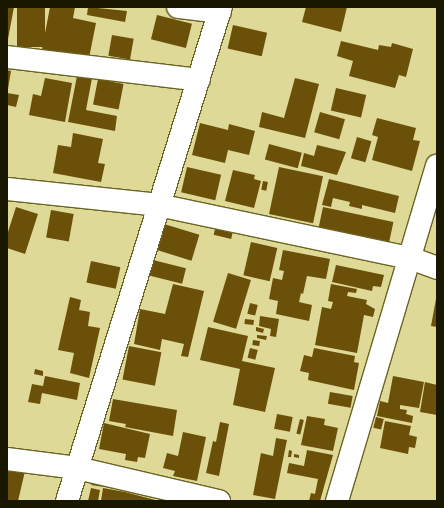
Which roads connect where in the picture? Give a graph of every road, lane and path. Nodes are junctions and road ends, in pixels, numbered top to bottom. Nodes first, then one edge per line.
1 (178, 7) edge
2 (221, 9) edge
3 (7, 57) edge
4 (199, 80) junction
5 (437, 166) edge
6 (7, 189) edge
7 (158, 205) junction
8 (410, 258) junction
9 (437, 268) edge
10 (7, 459) edge
11 (77, 468) junction
12 (67, 501) edge
13 (219, 501) edge
14 (337, 501) edge

1 - 2 street
2 - 4 street
3 - 4 street
4 - 7 street
5 - 8 street
6 - 7 street
7 - 8 street
7 - 11 street
8 - 9 street
8 - 14 street
10 - 11 street
11 - 12 street
11 - 13 street

